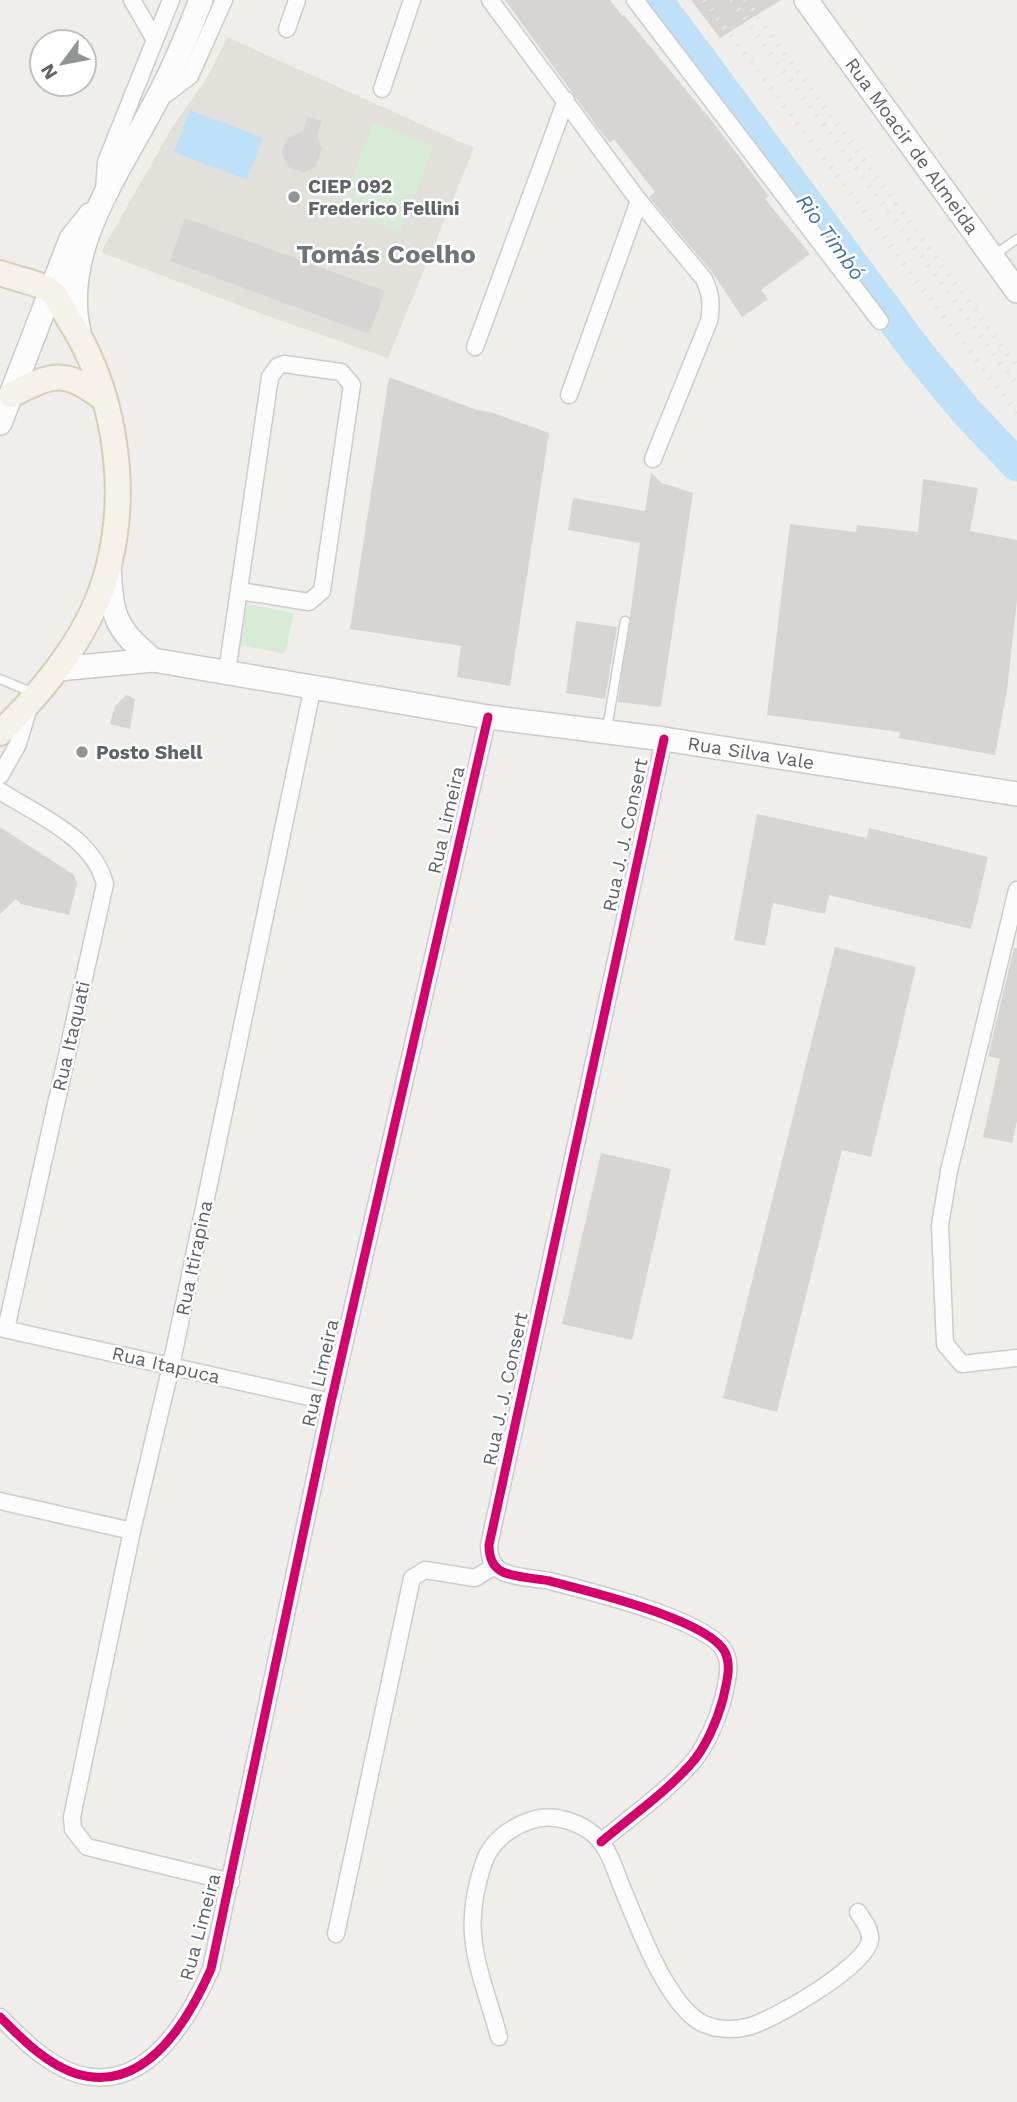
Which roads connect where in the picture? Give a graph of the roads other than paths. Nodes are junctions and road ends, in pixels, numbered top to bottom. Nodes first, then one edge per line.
1 (132, 0) edge
2 (171, 0) edge
3 (201, 0) edge
4 (224, 0) edge
5 (297, 0) edge
6 (412, 0) edge
7 (491, 0) edge
8 (635, 0) edge
9 (806, 0) edge
10 (287, 29) dead end
11 (155, 40) junction
12 (382, 89) dead end
13 (566, 100) junction
14 (156, 101) junction
15 (103, 200) junction
16 (639, 201) junction
17 (1017, 239) edge
18 (992, 256) junction
19 (0, 273) edge
20 (51, 291) junction
21 (1017, 291) edge
22 (880, 321) dead end
23 (79, 335) junction
24 (475, 347) dead end
25 (11, 395) junction
26 (569, 395) dead end
27 (104, 399) junction
28 (0, 423) edge
29 (653, 459) dead end
30 (109, 566) junction
31 (240, 591) junction
32 (625, 621) dead end
33 (153, 660) junction
34 (58, 669) junction
35 (227, 672) junction
36 (0, 679) edge
37 (313, 686) junction
38 (34, 699) junction
39 (488, 717) junction
40 (607, 732) junction
41 (0, 733) edge
42 (664, 739) junction
43 (0, 776) edge
44 (0, 791) edge
45 (1017, 794) edge
46 (1017, 890) edge
47 (3, 1329) edge
48 (1017, 1358) edge
49 (171, 1366) junction
50 (331, 1402) junction
51 (0, 1501) edge
52 (132, 1531) junction
53 (495, 1566) junction
54 (73, 1829) joint
55 (601, 1842) junction
56 (231, 1882) junction
57 (858, 1912) dead end
58 (336, 1934) dead end
59 (0, 2017) edge
60 (499, 2037) dead end

1 - 11 street
2 - 11 street
3 - 14 street
4 - 14 street
5 - 10 street
6 - 12 street
7 - 13 street
8 - 22 street
9 - 18 street, Rua Moacir de Almeida
11 - 15 street
13 - 16 street
13 - 24 street
14 - 15 street
15 - 20 street
15 - 23 street
16 - 26 street
16 - 29 street
17 - 18 lane
18 - 21 street, Rua Moacir de Almeida
19 - 20 main road
20 - 23 main road
20 - 25 street
23 - 27 main road
25 - 27 main road
25 - 28 street
27 - 30 main road
30 - 33 street
30 - 34 main road
31 - 31 street
31 - 35 street
32 - 40 lane
33 - 34 street, Rua Silva Vale
33 - 35 street, Rua Silva Vale
34 - 38 main road
35 - 37 street, Rua Silva Vale
36 - 38 lane
37 - 39 street, Rua Silva Vale
37 - 49 street, Rua Itirapina
38 - 41 main road
38 - 43 street
39 - 40 street, Rua Silva Vale
39 - 50 street, Rua Limeira
40 - 42 street, Rua Silva Vale
42 - 45 street, Rua Silva Vale
42 - 53 street, Rua J. J. Consert
44 - 47 street, Rua Itaquati
46 - 48 street
47 - 49 street, Rua Itapuca
49 - 50 street, Rua Itapuca
49 - 52 street, Rua Itirapina
50 - 56 street, Rua Limeira
51 - 52 street
52 - 54 street, Rua Itirapina
53 - 55 street
53 - 58 street
54 - 56 street, Rua Limeira
55 - 57 street
55 - 60 street
56 - 59 street, Rua Limeira

